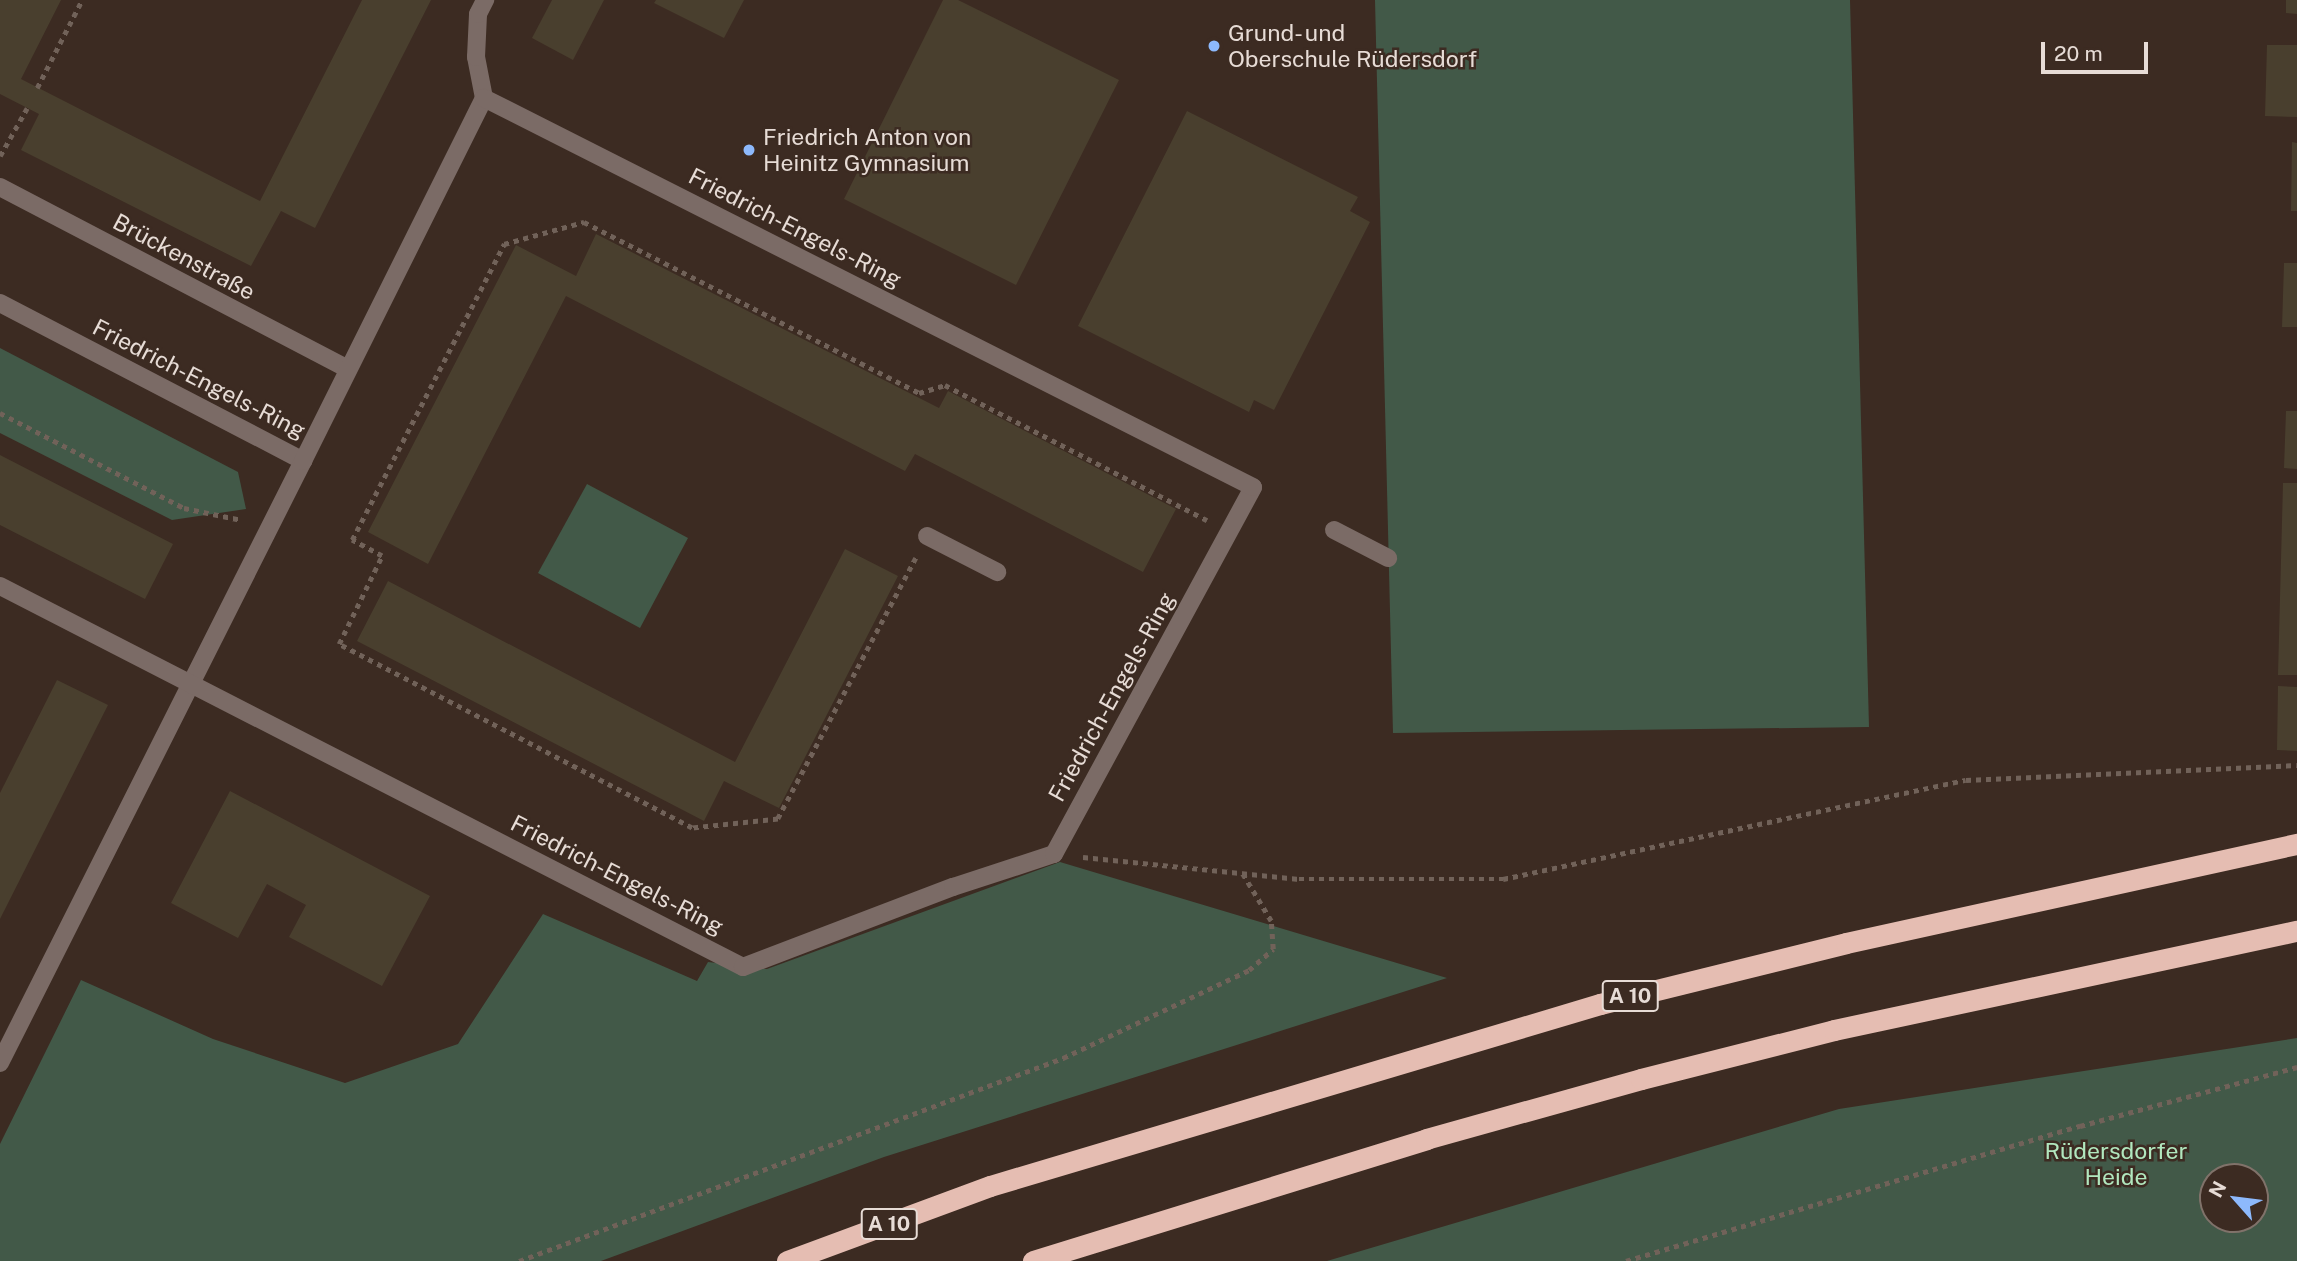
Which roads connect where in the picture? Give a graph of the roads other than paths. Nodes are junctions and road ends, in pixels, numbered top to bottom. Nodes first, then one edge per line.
1 (485, 0) edge
2 (484, 98) junction
3 (0, 187) edge
4 (0, 303) edge
5 (346, 368) junction
6 (303, 461) junction
7 (1335, 530) dead end
8 (928, 536) road end
9 (1388, 558) dead end
10 (997, 572) dead end
11 (0, 586) edge
12 (194, 686) junction
13 (2289, 845) edge
14 (2297, 932) edge
15 (0, 1063) edge
16 (787, 1261) edge
17 (1033, 1261) edge

1 - 2 street
2 - 5 street
2 - 12 street, Friedrich-Engels-Ring
3 - 5 street, Brückenstraße
4 - 6 street, Friedrich-Engels-Ring
5 - 6 street
6 - 12 street, Friedrich-Engels-Ring
7 - 9 street
8 - 10 street
11 - 12 street, Friedrich-Engels-Ring
12 - 15 street, Friedrich-Engels-Ring
13 - 16 highway, A 10
14 - 17 highway

